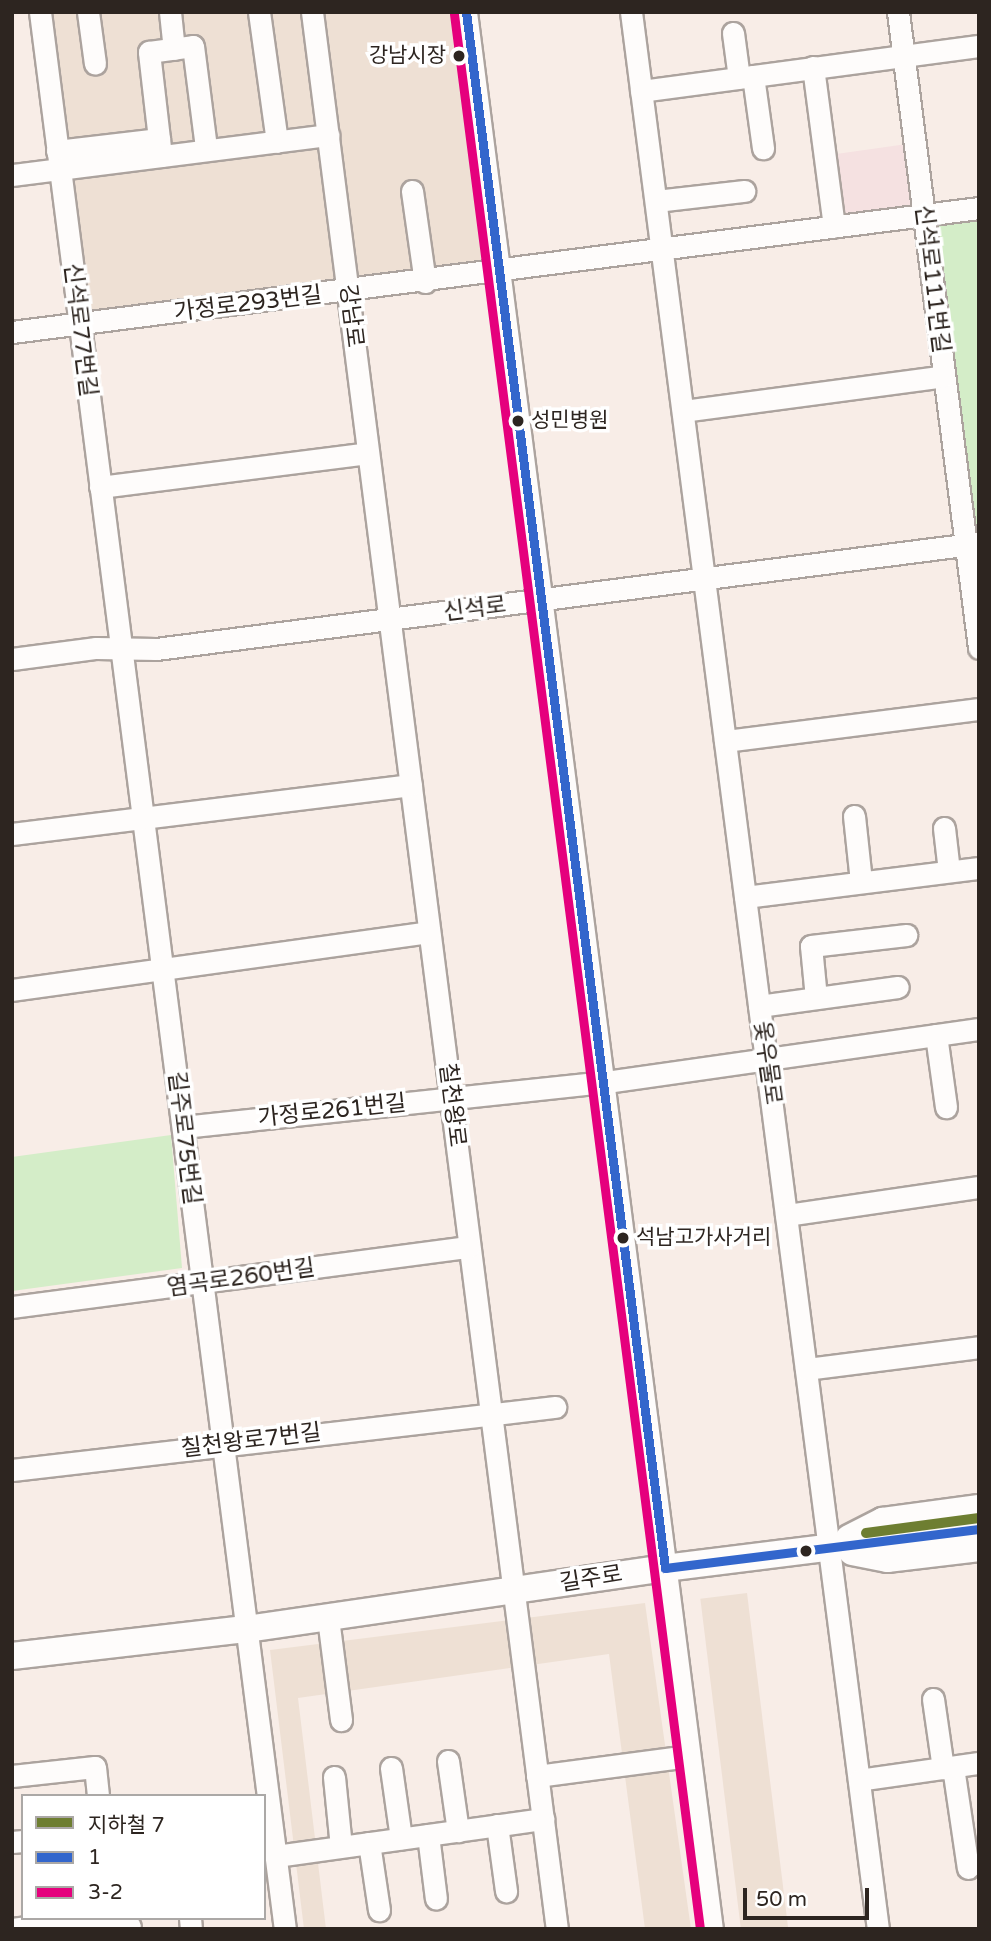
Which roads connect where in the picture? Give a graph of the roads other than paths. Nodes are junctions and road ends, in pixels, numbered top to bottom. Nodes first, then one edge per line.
1 (40, 12) edge
2 (88, 12) edge
3 (170, 12) edge
4 (259, 12) edge
5 (312, 12) edge
6 (466, 12) edge
7 (631, 12) edge
8 (898, 12) edge
9 (733, 33) dead end
10 (979, 46) edge
11 (174, 49) junction
12 (903, 55) junction
13 (95, 64) dead end
14 (813, 67) junction
15 (746, 77) junction
16 (641, 91) junction
17 (328, 135) junction
18 (205, 140) dead end
19 (277, 142) junction
20 (160, 148) junction
21 (763, 148) dead end
22 (59, 160) junction
23 (12, 175) edge
24 (412, 191) dead end
25 (744, 191) dead end
26 (656, 201) junction
27 (979, 208) edge
28 (924, 216) junction
29 (834, 227) junction
30 (663, 248) junction
31 (499, 272) junction
32 (425, 282) junction
33 (348, 291) junction
34 (80, 325) junction
35 (12, 332) edge
36 (944, 376) junction
37 (683, 411) junction
38 (368, 453) junction
39 (100, 486) junction
40 (972, 544) edge
41 (704, 579) junction
42 (540, 601) junction
43 (389, 619) junction
44 (121, 648) junction
45 (979, 648) edge
46 (12, 659) edge
47 (979, 709) edge
48 (725, 741) junction
49 (411, 785) junction
50 (141, 816) junction
51 (854, 816) dead end
52 (944, 828) dead end
53 (12, 834) edge
54 (979, 867) edge
55 (948, 871) junction
56 (862, 882) junction
57 (745, 897) junction
58 (429, 932) junction
59 (906, 935) dead end
60 (162, 969) junction
61 (898, 987) dead end
62 (12, 990) edge
63 (816, 998) junction
64 (759, 1006) junction
65 (979, 1029) edge
66 (936, 1035) junction
67 (767, 1059) junction
68 (606, 1082) junction
69 (451, 1099) junction
70 (946, 1107) dead end
71 (183, 1127) junction
72 (979, 1187) edge
73 (786, 1215) junction
74 (469, 1247) junction
75 (202, 1283) junction
76 (12, 1307) edge
77 (979, 1347) edge
78 (806, 1369) junction
79 (555, 1407) dead end
80 (491, 1415) junction
81 (223, 1444) junction
82 (12, 1471) edge
83 (979, 1508) edge
84 (979, 1529) edge
85 (829, 1548) junction
86 (979, 1548) edge
87 (665, 1568) junction
88 (514, 1591) junction
89 (328, 1618) junction
90 (247, 1629) junction
91 (12, 1656) edge
92 (933, 1699) dead end
93 (341, 1720) dead end
94 (689, 1756) junction
95 (448, 1761) dead end
96 (979, 1763) edge
97 (948, 1767) junction
98 (391, 1768) dead end
99 (12, 1776) edge
100 (537, 1776) junction
101 (334, 1777) dead end
102 (859, 1780) junction
103 (98, 1794) edge
104 (543, 1819) junction
105 (498, 1825) junction
106 (458, 1831) junction
107 (428, 1835) junction
108 (401, 1838) junction
109 (369, 1843) junction
110 (341, 1847) junction
111 (276, 1856) junction
112 (968, 1868) dead end
113 (506, 1891) dead end
114 (273, 1897) edge
115 (436, 1899) dead end
116 (379, 1910) dead end
117 (82, 1920) edge
118 (129, 1924) edge
119 (12, 1929) edge
120 (106, 1929) edge
121 (285, 1929) edge
122 (556, 1929) edge
123 (712, 1929) edge
124 (878, 1929) edge

1 - 22 street, 신석로77번길
2 - 13 street
3 - 11 street
4 - 19 street
5 - 17 street, 강남로
6 - 31 street
7 - 16 street, 옻우물로
8 - 12 street, 신석로111번길
9 - 15 street
10 - 12 street
11 - 18 street
11 - 20 street
12 - 14 street
12 - 28 street, 신석로111번길
14 - 15 street
14 - 29 street
15 - 16 street
15 - 21 street
16 - 26 street, 옻우물로
17 - 19 street
17 - 33 street, 강남로
19 - 20 street
20 - 22 street
22 - 23 street
22 - 34 street, 신석로77번길
24 - 32 street
25 - 26 street
26 - 30 street, 옻우물로
27 - 28 street, 가정로293번길
28 - 29 street, 가정로293번길
28 - 36 street, 신석로111번길
29 - 30 street, 가정로293번길
30 - 31 street, 가정로293번길
30 - 37 street, 옻우물로
31 - 32 street, 가정로293번길
31 - 42 street
32 - 33 street, 가정로293번길
33 - 34 street, 가정로293번길
33 - 38 street, 강남로
34 - 35 street, 가정로293번길
34 - 39 street, 신석로77번길
36 - 37 street
36 - 40 street, 신석로111번길
37 - 41 street, 옻우물로
38 - 39 street
38 - 43 street, 강남로
39 - 44 street, 신석로77번길
40 - 41 street, 신석로
40 - 45 street, 신석로111번길
41 - 42 street, 신석로
41 - 48 street, 옻우물로
42 - 43 street, 신석로
42 - 68 street
43 - 44 street, 신석로
43 - 49 street, 칠천왕로
44 - 46 street, 신석로
44 - 50 street, 길주로75번길
47 - 48 street
48 - 57 street, 옻우물로
49 - 50 street
49 - 58 street, 칠천왕로
50 - 53 street
50 - 60 street, 길주로75번길
51 - 56 street
52 - 55 street
54 - 55 street
55 - 56 street
56 - 57 street
57 - 64 street, 옻우물로
58 - 60 street
58 - 69 street, 칠천왕로
59 - 63 street
60 - 62 street
60 - 71 street, 길주로75번길
61 - 63 street
63 - 64 street
64 - 67 street, 옻우물로
65 - 66 street, 가정로261번길
66 - 67 street, 가정로261번길
66 - 70 street
67 - 68 street, 가정로261번길
67 - 73 street, 옻우물로
68 - 69 street, 가정로261번길
68 - 87 street
69 - 71 street, 가정로261번길
69 - 74 street, 칠천왕로
71 - 75 street, 길주로75번길
72 - 73 street
73 - 78 street, 옻우물로
74 - 75 street, 염곡로260번길
74 - 80 street, 칠천왕로
75 - 76 street, 염곡로260번길
75 - 81 street, 길주로75번길
77 - 78 street
78 - 85 street, 옻우물로
79 - 80 street, 칠천왕로7번길
80 - 81 street, 칠천왕로7번길
80 - 88 street, 칠천왕로
81 - 82 street, 칠천왕로7번길
81 - 90 street, 길주로75번길
83 - 85 main road
84 - 85 main road, 길주로
85 - 86 main road
85 - 87 main road, 길주로
85 - 102 street, 옻우물로
87 - 88 main road, 길주로
87 - 94 street
88 - 89 main road, 길주로
88 - 100 street, 칠천왕로
89 - 90 main road, 길주로
89 - 93 street
90 - 91 main road, 길주로
90 - 111 street, 길주로75번길
92 - 97 street
94 - 100 street
94 - 123 street
95 - 106 street
96 - 97 street
97 - 102 street
97 - 112 street
98 - 108 street
99 - 103 street
100 - 104 street, 칠천왕로
101 - 110 street
102 - 124 street, 옻우물로
104 - 105 street
104 - 122 street, 칠천왕로
105 - 106 street
105 - 113 street
106 - 107 street
107 - 108 street
107 - 115 street
108 - 109 street
109 - 110 street
109 - 116 street
110 - 111 street
111 - 114 street, 길주로75번길
114 - 121 street, 길주로75번길
117 - 119 street
118 - 120 street

